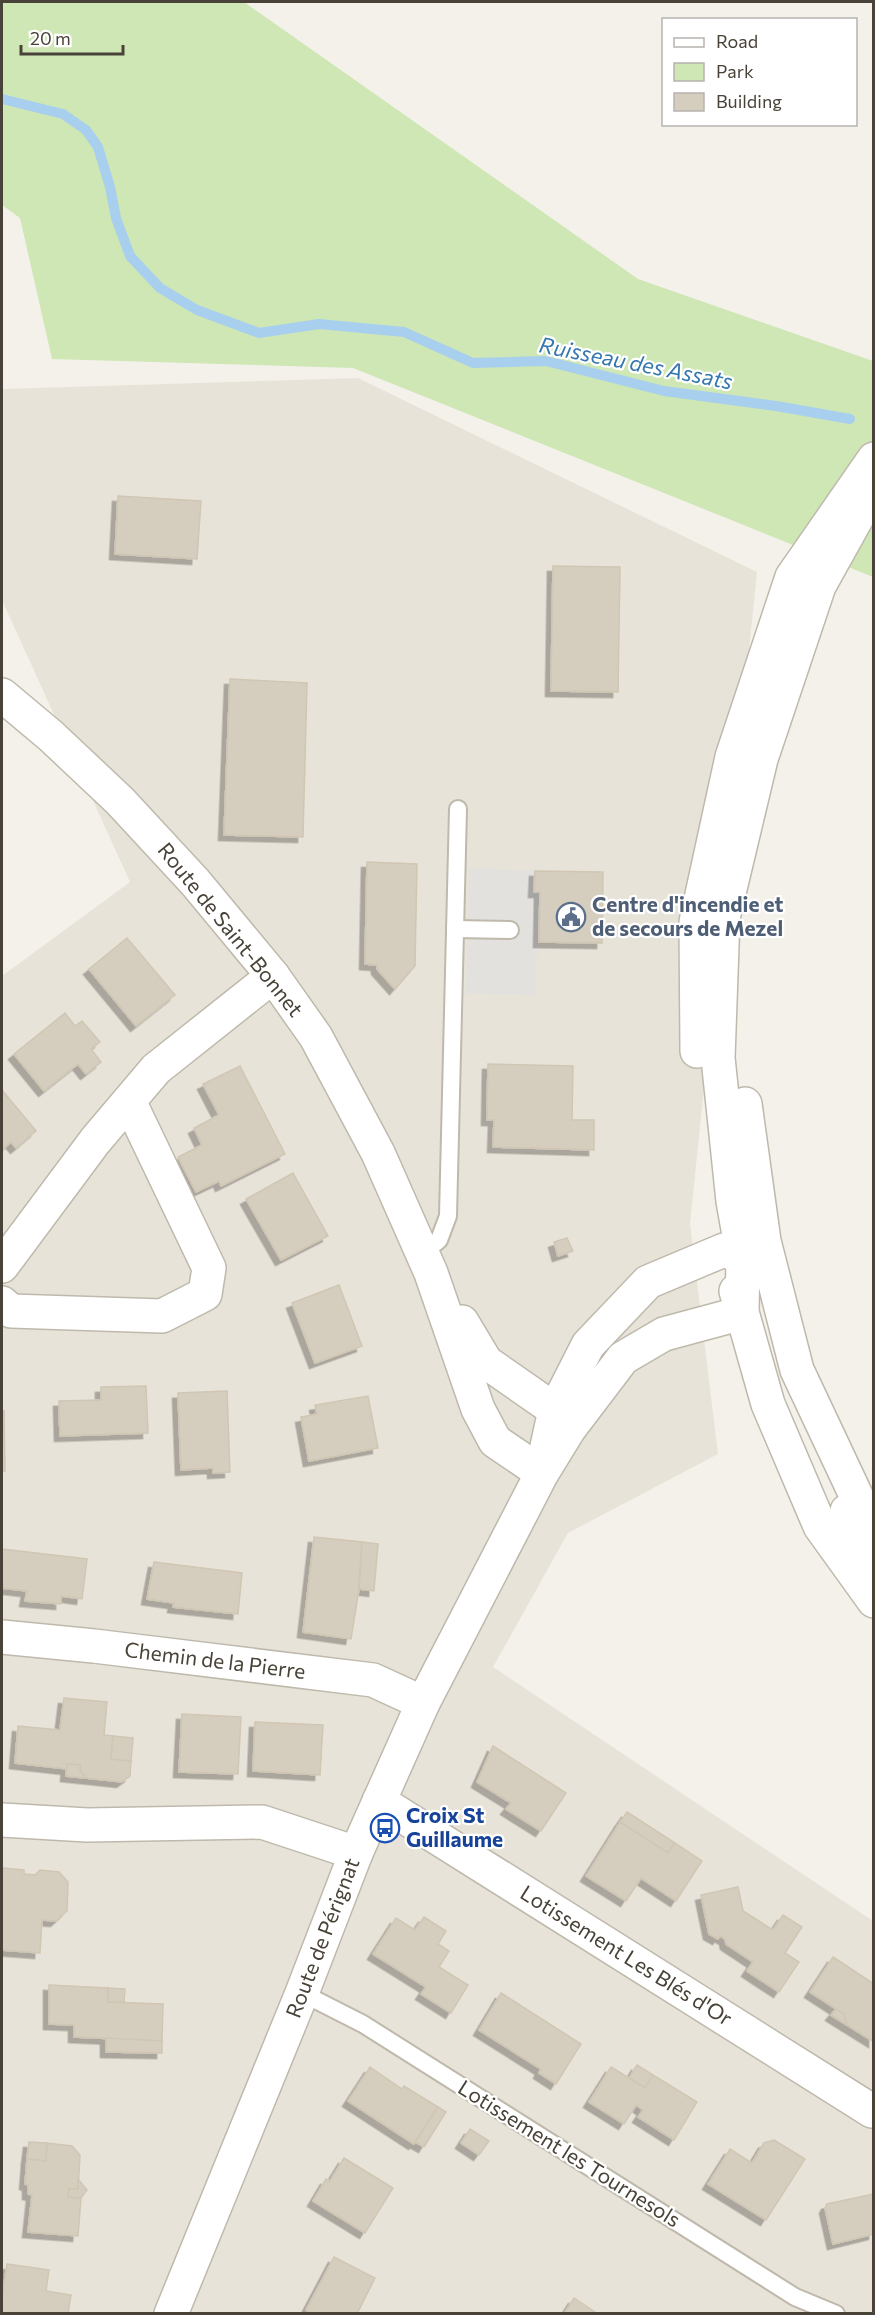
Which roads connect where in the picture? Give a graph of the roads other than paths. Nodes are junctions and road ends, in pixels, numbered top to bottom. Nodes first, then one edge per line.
1 (873, 459) edge
2 (873, 487) edge
3 (2, 695) edge
4 (761, 759) junction
5 (458, 809) dead end
6 (455, 929) junction
7 (510, 930) dead end
8 (273, 976) junction
9 (129, 1101) junction
10 (734, 1254) junction
11 (426, 1263) junction
12 (2, 1266) edge
13 (2, 1304) edge
14 (742, 1313) junction
15 (562, 1419) junction
16 (542, 1473) junction
17 (873, 1526) edge
18 (873, 1555) edge
19 (873, 1601) edge
20 (2, 1637) edge
21 (423, 1703) junction
22 (379, 1801) junction
23 (2, 1820) edge
24 (356, 1853) junction
25 (302, 1993) junction
26 (872, 2111) edge
27 (171, 2313) edge
28 (836, 2313) edge

1 - 10 street
2 - 4 street
3 - 8 street, Route de Saint-Bonnet
4 - 10 street
4 - 17 street
5 - 6 lane
6 - 7 lane
6 - 11 lane
8 - 9 street
8 - 11 street, Route de Saint-Bonnet
9 - 12 street
9 - 13 street
10 - 14 street
10 - 15 street
10 - 18 street
11 - 15 street, Route de Saint-Bonnet
11 - 16 street, Route de Saint-Bonnet
14 - 15 street
14 - 19 street
15 - 16 street, Route de Pérignat
16 - 21 street, Route de Pérignat
20 - 21 street, Chemin de la Pierre
21 - 22 street, Route de Pérignat
22 - 24 street, Route de Pérignat
22 - 26 street, Lotissement Les Blés d'Or
23 - 24 street
24 - 25 street, Route de Pérignat
25 - 27 street, Route de Pérignat
25 - 28 lane, Lotissement les Tournesols

